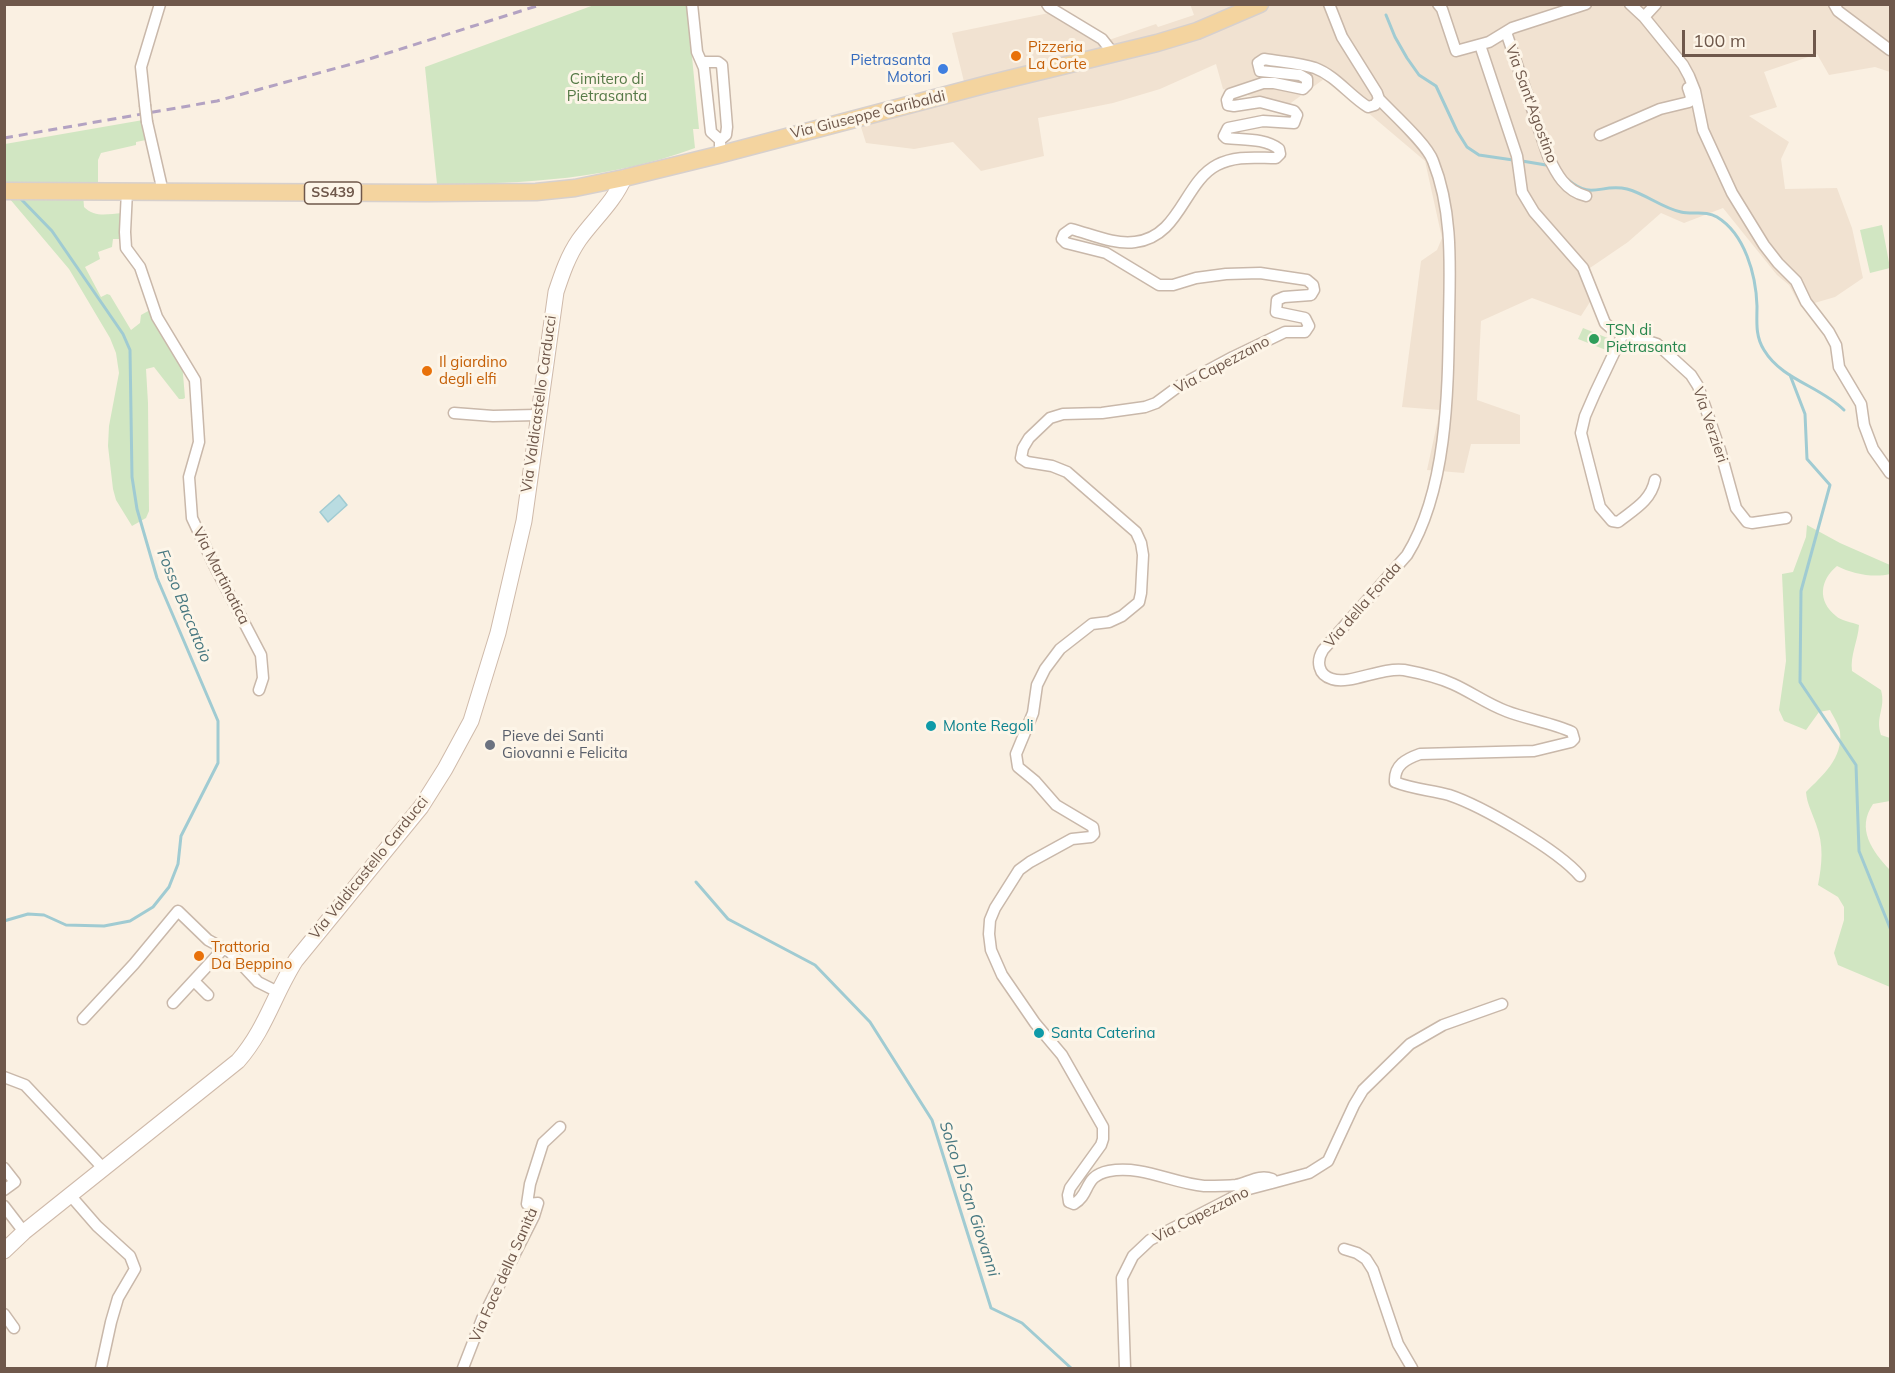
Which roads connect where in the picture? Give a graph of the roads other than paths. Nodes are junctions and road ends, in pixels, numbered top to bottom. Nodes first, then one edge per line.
1 (160, 4) edge
2 (692, 4) edge
3 (1047, 4) edge
4 (1260, 4) edge
5 (1329, 4) edge
6 (1438, 4) edge
7 (1586, 4) edge
8 (1630, 4) edge
9 (1656, 4) edge
10 (1834, 4) edge
11 (1644, 17) junction
12 (1506, 32) junction
13 (1480, 45) junction
14 (1890, 50) edge
15 (1113, 53) junction
16 (702, 63) junction
17 (1689, 76) junction
18 (1379, 99) junction
19 (1600, 135) dead end
20 (719, 147) junction
21 (624, 178) junction
22 (4, 191) edge
23 (127, 191) junction
24 (163, 192) junction
25 (1586, 196) dead end
26 (1623, 334) junction
27 (454, 413) dead end
28 (537, 415) junction
29 (1890, 473) edge
30 (1655, 480) dead end
31 (1786, 518) dead end
32 (258, 690) dead end
33 (1580, 876) dead end
34 (223, 948) junction
35 (194, 981) junction
36 (278, 992) junction
37 (208, 995) dead end
38 (173, 1003) dead end
39 (1502, 1004) dead end
40 (83, 1019) dead end
41 (4, 1077) edge
42 (560, 1127) dead end
43 (4, 1168) edge
44 (104, 1169) junction
45 (1272, 1183) junction
46 (4, 1190) edge
47 (70, 1196) junction
48 (4, 1206) edge
49 (24, 1232) junction
50 (1344, 1249) dead end
51 (4, 1251) edge
52 (4, 1314) edge
53 (14, 1328) dead end
54 (101, 1368) edge
55 (463, 1368) edge
56 (1125, 1368) edge
57 (1412, 1368) edge

1 - 24 street, bridge
2 - 16 street
3 - 15 street
4 - 15 main road, Via Giuseppe Garibaldi / SS439
5 - 18 street
6 - 13 street, Via Sant'Agostino
7 - 12 street, Via Sant'Agostino
8 - 11 street
9 - 11 street
10 - 14 street
11 - 17 street
12 - 13 street, Via Sant'Agostino
12 - 25 street, Via Sant'Agostino
13 - 26 street, Via Verzieri
15 - 20 main road, Via Giuseppe Garibaldi / SS439
16 - 20 street
16 - 20 street
17 - 19 street
17 - 29 street
18 - 33 street, Via della Fonda
18 - 45 street, Via Capezzano
20 - 21 main road, Via Giuseppe Garibaldi / SS439
21 - 24 main road, SS439
21 - 28 street, Via Valdicastello Carducci
22 - 23 main road, SS439
23 - 24 main road, SS439
23 - 32 street, Via Martinatica
26 - 30 street
26 - 31 street, Via Verzieri
27 - 28 street
28 - 36 street, Via Valdicastello Carducci
34 - 35 street
34 - 36 street
34 - 40 street
35 - 37 street
35 - 38 street
36 - 44 street, Via Valdicastello Carducci
39 - 45 street
41 - 44 street
42 - 55 street, Via Foce della Sanità
43 - 46 street
44 - 47 street, Via Valdicastello Carducci
45 - 56 street, Via Capezzano
47 - 49 street, Via Valdicastello Carducci
47 - 54 street
48 - 49 street
49 - 51 street, Via Valdicastello Carducci
50 - 57 street
52 - 53 street

